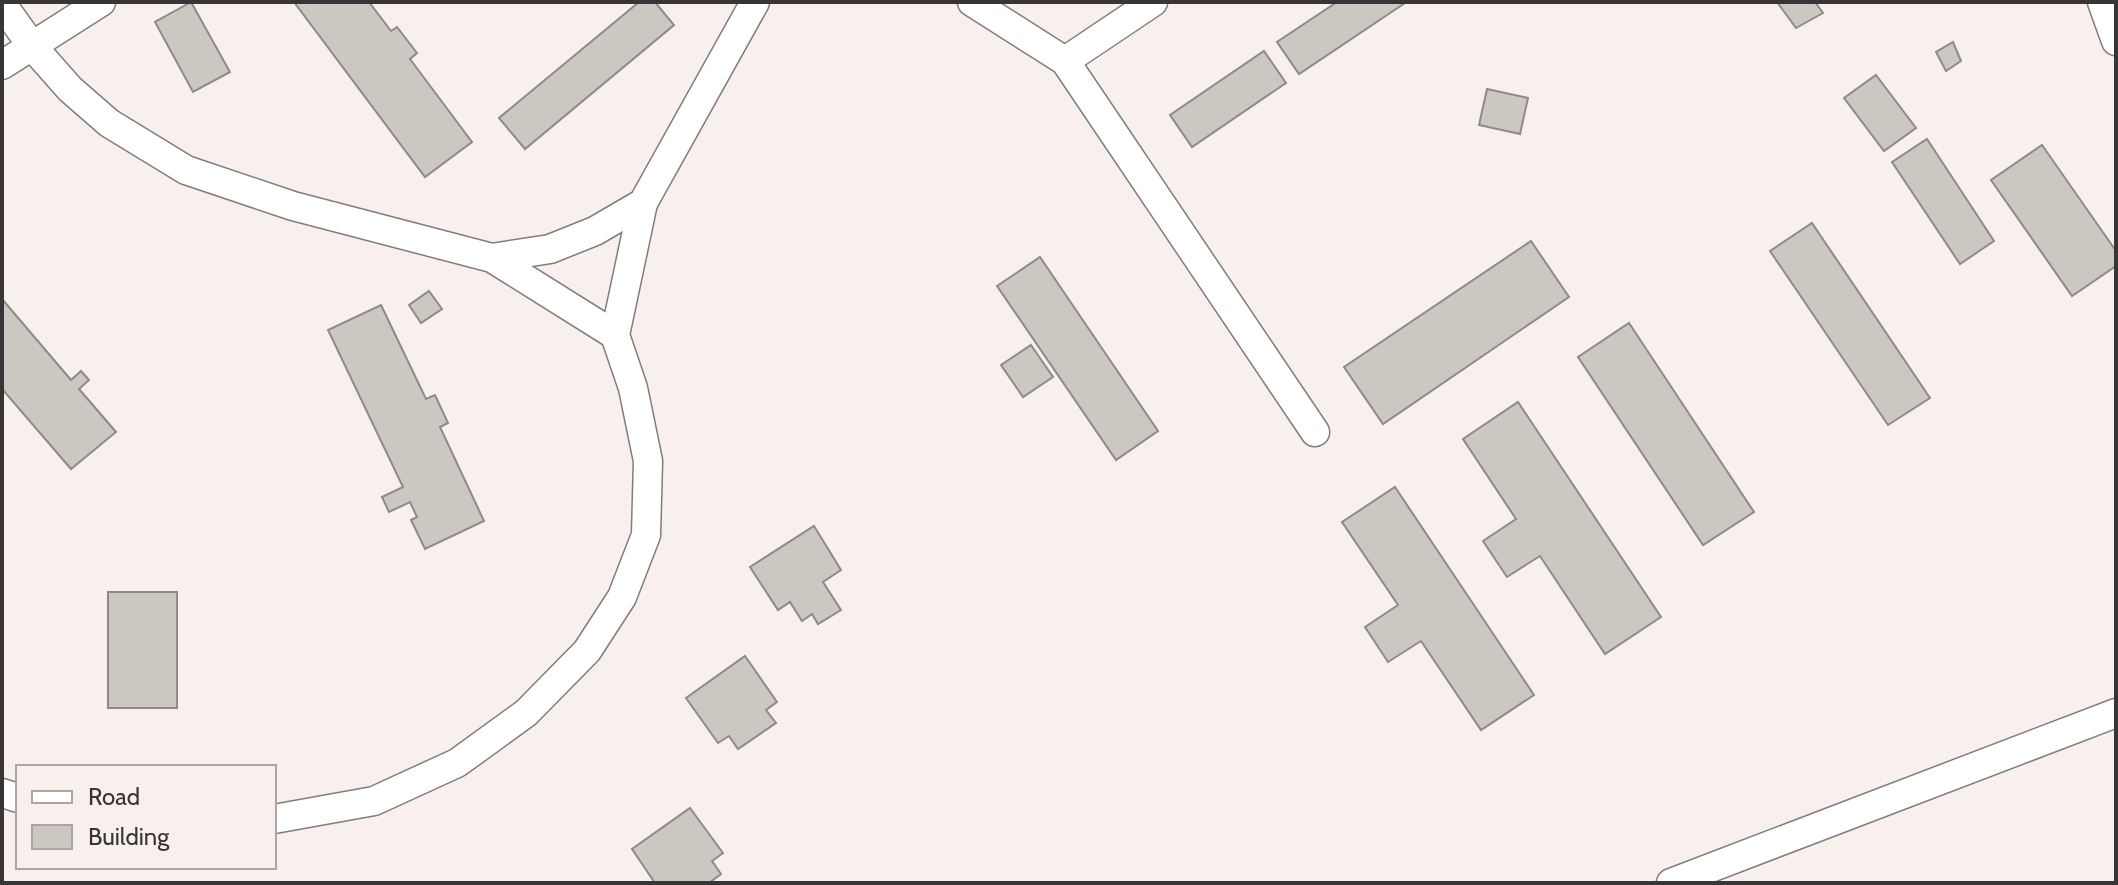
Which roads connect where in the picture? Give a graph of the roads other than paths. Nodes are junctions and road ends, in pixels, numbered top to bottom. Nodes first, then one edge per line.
1 (101, 2) edge
2 (755, 2) edge
3 (972, 2) edge
4 (1153, 2) edge
5 (2102, 2) edge
6 (2, 4) edge
7 (2116, 41) edge
8 (32, 46) junction
9 (1065, 61) junction
10 (2, 65) edge
11 (643, 203) junction
12 (492, 258) junction
13 (615, 335) junction
14 (1315, 432) dead end
15 (2116, 713) edge
16 (276, 819) edge
17 (1671, 883) edge

1 - 8 street
2 - 11 street
3 - 9 street
4 - 9 street
5 - 7 street
6 - 8 street
8 - 10 street
8 - 12 street
9 - 14 street
11 - 12 street
11 - 13 street
12 - 13 street
13 - 16 street
15 - 17 street

